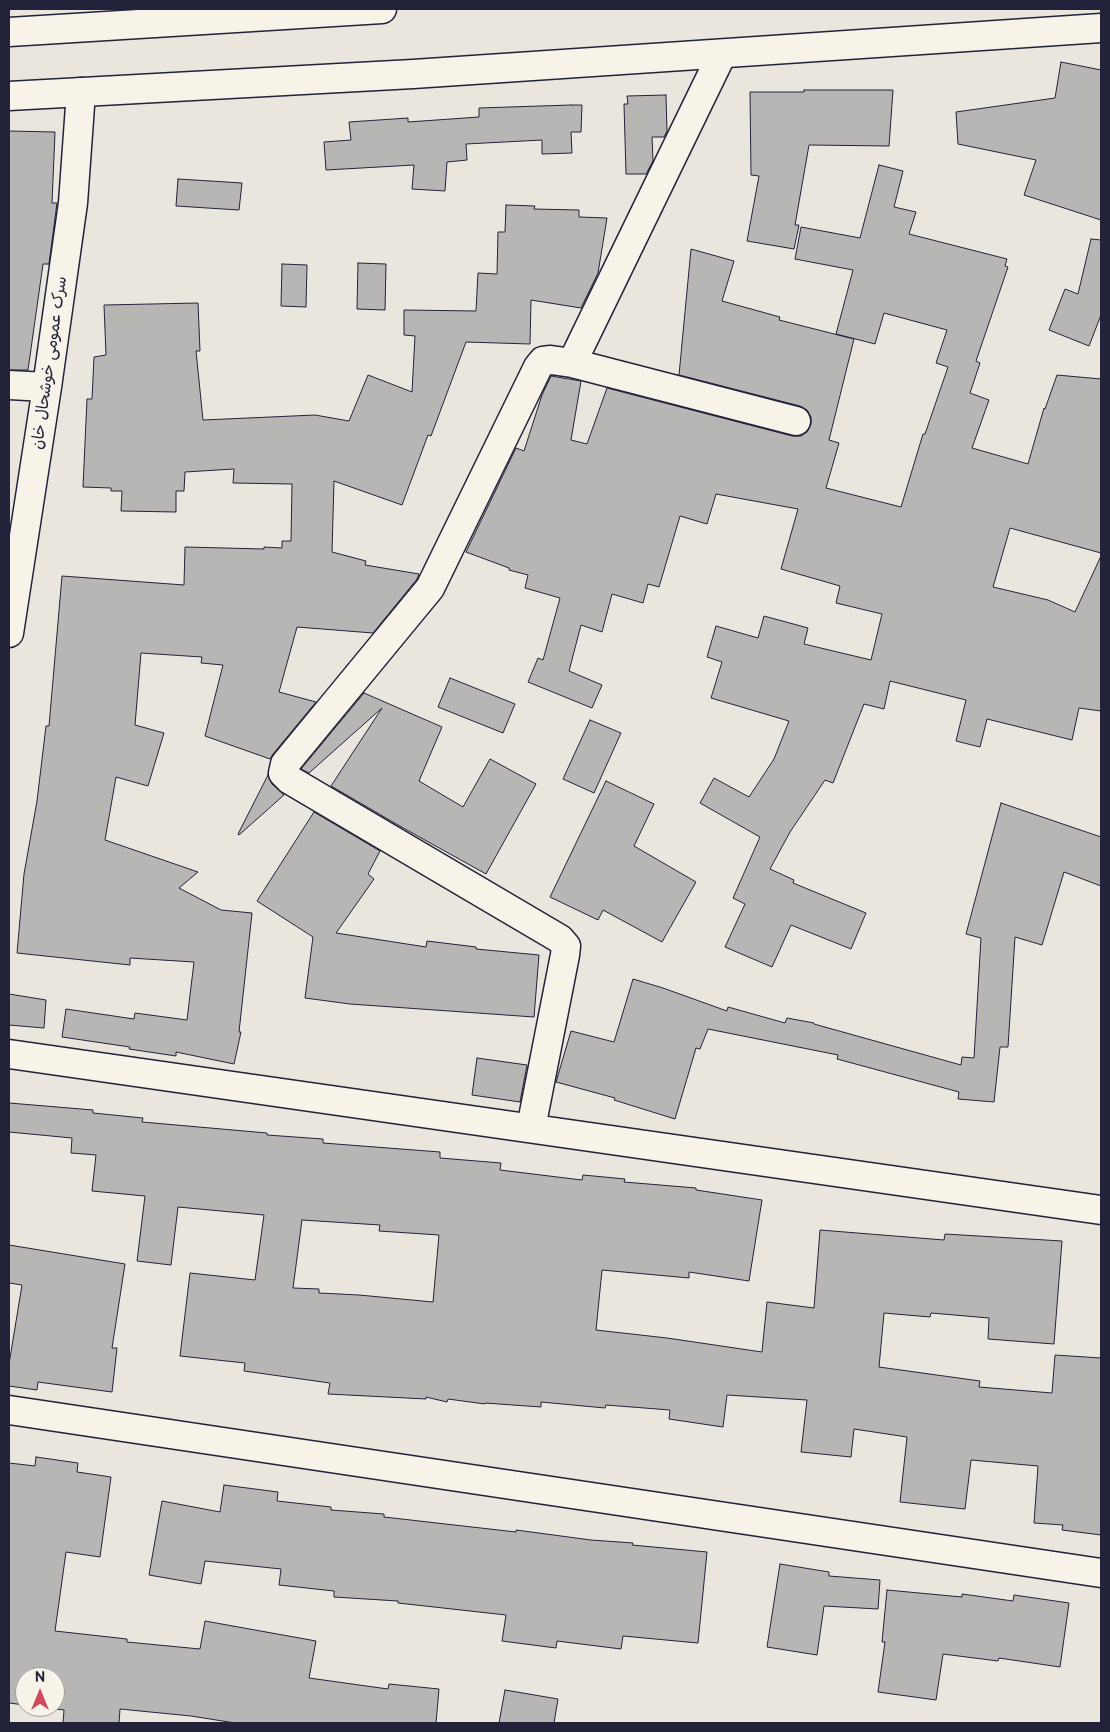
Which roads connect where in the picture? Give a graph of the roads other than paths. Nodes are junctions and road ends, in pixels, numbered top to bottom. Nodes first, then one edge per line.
1 (382, 9) edge
2 (1101, 28) edge
3 (9, 32) edge
4 (722, 54) junction
5 (81, 92) junction
6 (9, 96) edge
7 (572, 363) junction
8 (9, 385) edge
9 (47, 387) junction
10 (796, 421) dead end
11 (9, 633) edge
12 (9, 1054) edge
13 (531, 1128) junction
14 (1101, 1210) edge
15 (9, 1410) edge
16 (1101, 1573) edge

1 - 3 street
2 - 4 street
4 - 5 street
4 - 7 street
5 - 6 street
5 - 9 street, سرک عمومی خوشحال خان
7 - 10 street
7 - 13 street
8 - 9 street
9 - 11 street, سرک عمومی خوشحال خان
12 - 13 street
13 - 14 street
15 - 16 street

